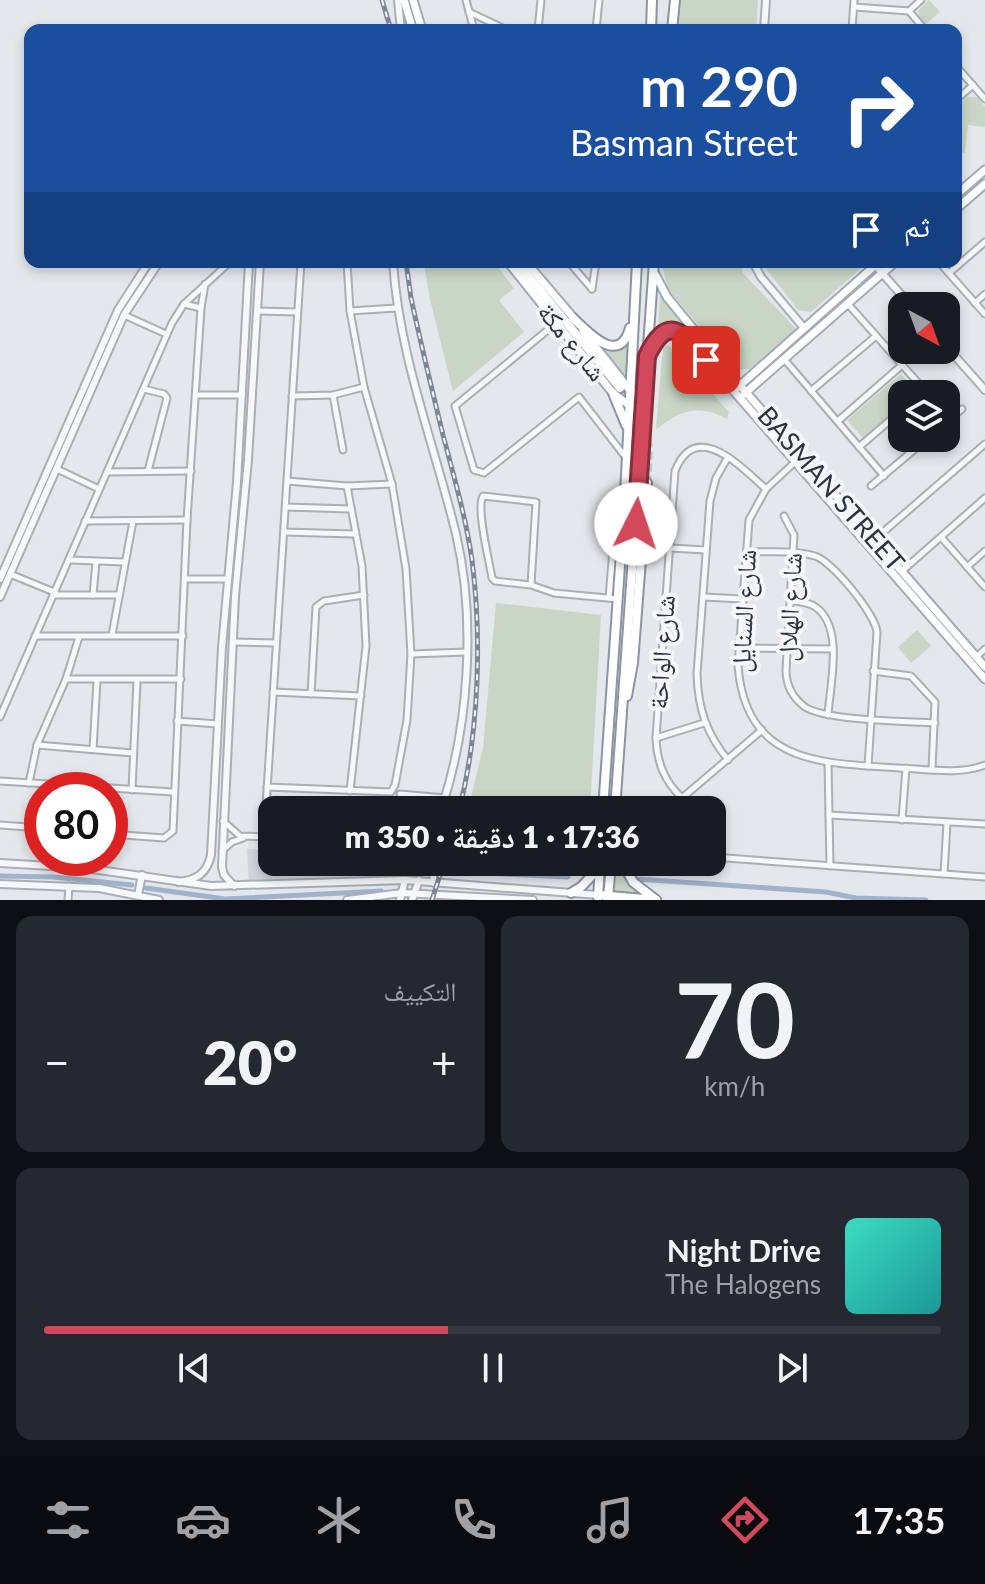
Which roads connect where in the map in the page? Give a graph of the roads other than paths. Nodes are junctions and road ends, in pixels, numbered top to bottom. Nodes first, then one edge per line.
1 (398, 0) edge
2 (404, 0) edge
3 (413, 0) edge
4 (466, 0) edge
5 (541, 0) edge
6 (599, 0) edge
7 (652, 0) edge
8 (675, 0) edge
9 (766, 0) edge
10 (921, 0) edge
11 (854, 4) edge
12 (909, 11) junction
13 (469, 12) junction
14 (400, 24) edge
15 (411, 24) edge
16 (420, 24) edge
17 (472, 24) edge
18 (494, 24) edge
19 (539, 24) edge
20 (597, 24) edge
21 (651, 24) edge
22 (673, 24) edge
23 (764, 24) edge
24 (852, 24) edge
25 (920, 24) edge
26 (962, 73) edge
27 (973, 85) junction
28 (962, 95) edge
29 (984, 97) edge
30 (985, 170) edge
31 (984, 186) edge
32 (962, 190) edge
33 (962, 204) edge
34 (985, 242) edge
35 (962, 262) edge
36 (145, 268) edge
37 (155, 268) edge
38 (223, 268) edge
39 (249, 268) edge
40 (260, 268) edge
41 (301, 268) edge
42 (347, 268) edge
43 (393, 268) edge
44 (513, 268) edge
45 (522, 268) edge
46 (531, 268) edge
47 (574, 268) edge
48 (595, 268) edge
49 (637, 268) edge
50 (654, 268) edge
51 (655, 268) edge
52 (756, 268) edge
53 (872, 268) edge
54 (879, 268) edge
55 (888, 268) edge
56 (944, 268) edge
57 (955, 268) edge
58 (882, 273) junction
59 (949, 273) junction
60 (205, 284) junction
61 (899, 292) edge
62 (985, 294) edge
63 (847, 303) junction
64 (975, 303) junction
65 (184, 304) junction
66 (201, 308) junction
67 (396, 308) junction
68 (257, 311) junction
69 (350, 311) junction
70 (297, 312) junction
71 (985, 314) edge
72 (124, 315) junction
73 (634, 316) junction
74 (573, 318) junction
75 (804, 328) junction
76 (549, 329) dead end
77 (166, 334) junction
78 (876, 336) junction
79 (647, 356) junction
80 (784, 359) junction
81 (960, 362) edge
82 (902, 365) junction
83 (756, 370) junction
84 (728, 371) junction
85 (914, 380) edge
86 (756, 383) junction
87 (364, 387) junction
88 (736, 388) junction
89 (144, 389) junction
90 (616, 390) junction
91 (631, 390) junction
92 (985, 390) edge
93 (811, 391) junction
94 (197, 395) junction
95 (242, 395) junction
96 (333, 395) junction
97 (743, 395) junction
98 (292, 396) junction
99 (645, 401) junction
100 (754, 401) junction
101 (630, 406) junction
102 (644, 412) junction
103 (838, 421) junction
104 (888, 422) edge
105 (629, 437) junction
106 (985, 444) edge
107 (859, 447) junction
108 (343, 450) dead end
109 (912, 452) edge
110 (728, 457) junction
111 (627, 460) junction
112 (795, 462) junction
113 (57, 469) junction
114 (148, 471) junction
115 (191, 471) junction
116 (107, 472) junction
117 (884, 476) junction
118 (287, 481) junction
119 (237, 482) junction
120 (246, 482) junction
121 (647, 483) tunnel mouth
122 (392, 484) junction
123 (347, 486) junction
124 (871, 486) dead end
125 (99, 489) junction
126 (766, 489) junction
127 (985, 498) edge
128 (286, 507) junction
129 (351, 509) junction
130 (784, 516) dead end
131 (187, 520) junction
132 (85, 521) junction
133 (133, 521) junction
134 (284, 532) junction
135 (354, 534) junction
136 (941, 537) junction
137 (871, 543) junction
138 (670, 548) junction
139 (706, 550) junction
140 (985, 551) edge
141 (747, 552) junction
142 (794, 553) junction
143 (70, 560) junction
144 (96, 562) junction
145 (124, 562) junction
146 (967, 567) junction
147 (10, 568) junction
148 (902, 571) junction
149 (0, 579) edge
150 (185, 579) junction
151 (226, 579) junction
152 (531, 585) junction
153 (985, 587) edge
154 (54, 594) junction
155 (93, 595) junction
156 (119, 595) junction
157 (364, 595) junction
158 (0, 597) edge
159 (704, 597) junction
160 (613, 598) junction
161 (742, 599) junction
162 (790, 600) junction
163 (112, 635) junction
164 (35, 636) junction
165 (183, 636) junction
166 (79, 637) junction
167 (234, 642) junction
168 (276, 643) junction
169 (740, 648) junction
170 (786, 648) junction
171 (833, 649) junction
172 (985, 649) edge
173 (466, 652) junction
174 (411, 654) junction
175 (976, 657) junction
176 (985, 667) edge
177 (873, 671) junction
178 (66, 679) junction
179 (181, 679) junction
180 (985, 679) edge
181 (97, 681) junction
182 (137, 681) junction
183 (273, 692) junction
184 (311, 694) junction
185 (361, 696) junction
186 (622, 708) junction
187 (1, 714) edge
188 (828, 715) junction
189 (871, 718) junction
190 (177, 721) junction
191 (704, 723) junction
192 (935, 723) junction
193 (218, 724) junction
194 (762, 730) junction
195 (656, 738) junction
196 (37, 745) junction
197 (93, 749) junction
198 (133, 753) junction
199 (728, 760) junction
200 (828, 763) junction
201 (985, 765) edge
202 (868, 766) junction
203 (906, 768) junction
204 (932, 769) junction
205 (31, 772) edge
206 (0, 781) edge
207 (24, 783) edge
208 (267, 787) junction
209 (128, 790) edge
210 (132, 790) junction
211 (350, 791) junction
212 (173, 792) junction
213 (216, 794) junction
214 (400, 794) dead end
215 (225, 796) junction
216 (266, 796) edge
217 (422, 796) edge
218 (445, 796) edge
219 (604, 796) edge
220 (618, 796) edge
221 (680, 796) edge
222 (684, 796) edge
223 (829, 815) junction
224 (902, 820) junction
225 (223, 821) junction
226 (947, 823) junction
227 (985, 824) edge
228 (0, 825) edge
229 (24, 827) edge
230 (128, 835) edge
231 (248, 837) junction
232 (258, 837) edge
233 (222, 852) junction
234 (726, 858) edge
235 (0, 863) edge
236 (24, 863) edge
237 (830, 866) junction
238 (128, 872) edge
239 (944, 874) junction
240 (142, 875) junction
241 (433, 876) edge
242 (590, 876) edge
243 (599, 876) edge
244 (610, 876) edge
245 (630, 876) edge
246 (985, 877) edge
247 (405, 880) junction
248 (419, 880) junction
249 (178, 882) junction
250 (434, 883) junction
251 (0, 884) edge
252 (446, 884) junction
253 (69, 886) junction
254 (234, 886) junction
255 (571, 893) junction
256 (138, 895) junction
257 (430, 896) junction
258 (444, 896) junction
259 (401, 897) edge
260 (412, 897) edge
261 (598, 898) edge
262 (608, 898) edge
263 (375, 899) edge
264 (68, 900) edge
265 (159, 900) edge
266 (347, 900) edge
267 (422, 900) edge
268 (533, 900) edge
269 (656, 900) edge

1 - 14 street
2 - 15 main road
3 - 16 main road
4 - 13 street
5 - 19 street
6 - 20 street
7 - 21 highway
8 - 22 highway
9 - 23 street
10 - 12 street
11 - 12 street
11 - 24 street
12 - 25 street
13 - 17 street
13 - 18 street
26 - 27 street
27 - 28 street
27 - 29 street
30 - 32 main road
31 - 33 main road
34 - 35 street
36 - 147 street
37 - 72 street
38 - 60 street
39 - 95 street
40 - 68 street
41 - 70 street
42 - 69 street
43 - 67 street
44 - 90 main road, شارع مكة
45 - 90 highway
46 - 74 main road, شارع مكة
47 - 48 street
49 - 73 highway
50 - 79 highway
51 - 84 main road, BASMAN STREET
52 - 75 street
53 - 75 main road
54 - 58 street
55 - 58 main road
56 - 59 street
57 - 59 street
58 - 61 street
58 - 63 main road
59 - 64 street
60 - 65 street
60 - 66 street
62 - 64 street
63 - 78 street
63 - 80 main road
64 - 71 street
65 - 66 street
65 - 77 street
66 - 94 street
67 - 69 street
67 - 173 street
68 - 70 street
68 - 120 street
69 - 87 street
70 - 98 street
72 - 77 street
72 - 113 street
73 - 74 highway
73 - 91 highway
74 - 91 main road, شارع مكة
75 - 83 main road
76 - 111 street
77 - 89 street
78 - 82 street
78 - 93 street
79 - 88 main road, BASMAN STREET
79 - 99 highway
80 - 86 main road
80 - 93 street
81 - 92 street
82 - 85 street
82 - 103 street
83 - 84 main road
83 - 88 main road
84 - 88 main road, BASMAN STREET
86 - 97 main road
86 - 100 main road
87 - 96 street
87 - 122 street
88 - 97 main road, BASMAN STREET
89 - 114 street
89 - 116 street
90 - 101 main road, شارع مكة
90 - 105 highway
91 - 99 main road, شارع مكة
91 - 101 highway
93 - 103 street
94 - 95 street
94 - 115 street
95 - 119 street
96 - 98 street
96 - 108 street
97 - 100 main road, BASMAN STREET
97 - 112 main road, BASMAN STREET
98 - 118 street
99 - 102 highway
100 - 137 main road, BASMAN STREET
101 - 102 main road, شارع مكة
101 - 105 highway
102 - 186 highway
103 - 107 street
104 - 107 street
105 - 111 highway
106 - 137 street
107 - 117 street
109 - 117 street
110 - 126 street
110 - 138 street, شارع الواحة
110 - 139 street
111 - 160 highway
112 - 126 street, شارع السنايل
112 - 137 main road, BASMAN STREET
113 - 125 street
113 - 147 street
114 - 115 street
114 - 116 street
115 - 131 street
116 - 125 street
117 - 124 street
118 - 123 street
118 - 128 street
119 - 120 street
119 - 151 street
120 - 167 street
121 - 186 highway
122 - 123 street
122 - 174 street
123 - 129 street
125 - 132 street
126 - 141 street, شارع السنايل
127 - 136 street
128 - 129 street
128 - 134 street
129 - 135 street
130 - 142 street, شارع الهلال
131 - 133 street
131 - 150 street
132 - 133 street
132 - 143 street
133 - 145 street
134 - 135 street
134 - 168 street
135 - 157 street
136 - 146 street
136 - 148 street
137 - 148 main road, BASMAN STREET
137 - 180 main road, BASMAN STREET
138 - 139 street
138 - 195 street, شارع الواحة
139 - 159 street
140 - 146 street
141 - 142 street
141 - 161 street, شارع السنايل
142 - 162 street, شارع الهلال
142 - 177 street
143 - 144 street
143 - 154 street
144 - 145 street
144 - 155 street
145 - 156 street
146 - 153 street
147 - 149 street
147 - 154 street
147 - 158 street
148 - 175 main road, BASMAN STREET
150 - 151 street
150 - 165 street
151 - 193 street
152 - 152 street
152 - 160 street
154 - 155 street
154 - 164 street
155 - 156 street
156 - 163 street
157 - 184 street
157 - 185 street
159 - 161 street
159 - 191 street
160 - 219 highway
161 - 169 street, شارع السنايل
162 - 170 street, شارع الهلال
162 - 171 street
163 - 165 street
163 - 166 street
164 - 166 street
164 - 187 street
165 - 179 street
166 - 178 street
167 - 168 street
167 - 215 street
168 - 183 street
169 - 170 street
169 - 194 street, شارع السنايل
170 - 171 street
170 - 188 street, شارع الهلال
171 - 188 street
172 - 175 street
173 - 174 street
173 - 218 street
174 - 211 street
175 - 176 main road, BASMAN STREET
177 - 189 street
177 - 192 street
178 - 181 street
178 - 196 street
179 - 182 street
179 - 190 street
181 - 182 street
181 - 197 street
182 - 198 street
183 - 184 street
183 - 208 street
184 - 185 street
185 - 211 street
186 - 220 highway
188 - 189 street, شارع الهلال
189 - 192 street, شارع الهلال
189 - 202 street
190 - 193 street
190 - 212 street
191 - 195 street
191 - 199 street
192 - 204 street
193 - 213 street
194 - 199 street
194 - 200 street, شارع السنايل
195 - 221 street, شارع الواحة
196 - 197 street
196 - 205 street
197 - 198 street
198 - 210 street
199 - 222 street
200 - 202 street, شارع السنايل
200 - 223 street
201 - 204 street, شارع السنايل
202 - 203 street, شارع السنايل
203 - 204 street, شارع السنايل
203 - 224 street
206 - 207 street
208 - 211 street
208 - 216 street
209 - 210 street
210 - 212 street
212 - 230 street
213 - 215 street
213 - 249 street
214 - 217 street
215 - 225 street
223 - 224 street
223 - 237 street
224 - 226 street
225 - 231 street
225 - 233 street
226 - 227 street
226 - 239 street
228 - 229 street
231 - 232 street
231 - 233 street
233 - 254 street
234 - 237 street
235 - 236 street
237 - 239 street
238 - 240 street
239 - 246 street
240 - 249 street
240 - 256 street
241 - 250 street
242 - 255 highway
243 - 261 highway
244 - 262 highway
245 - 269 highway
247 - 248 street
247 - 254 street
247 - 259 street
248 - 250 street
248 - 260 street
249 - 254 street
250 - 252 street
251 - 253 street
252 - 255 street
252 - 258 street
253 - 256 street
253 - 264 street
255 - 261 street
256 - 265 street
257 - 258 street
257 - 260 street
257 - 267 street
258 - 268 street
259 - 260 street
259 - 263 street
261 - 262 highway
262 - 269 highway
263 - 266 street

